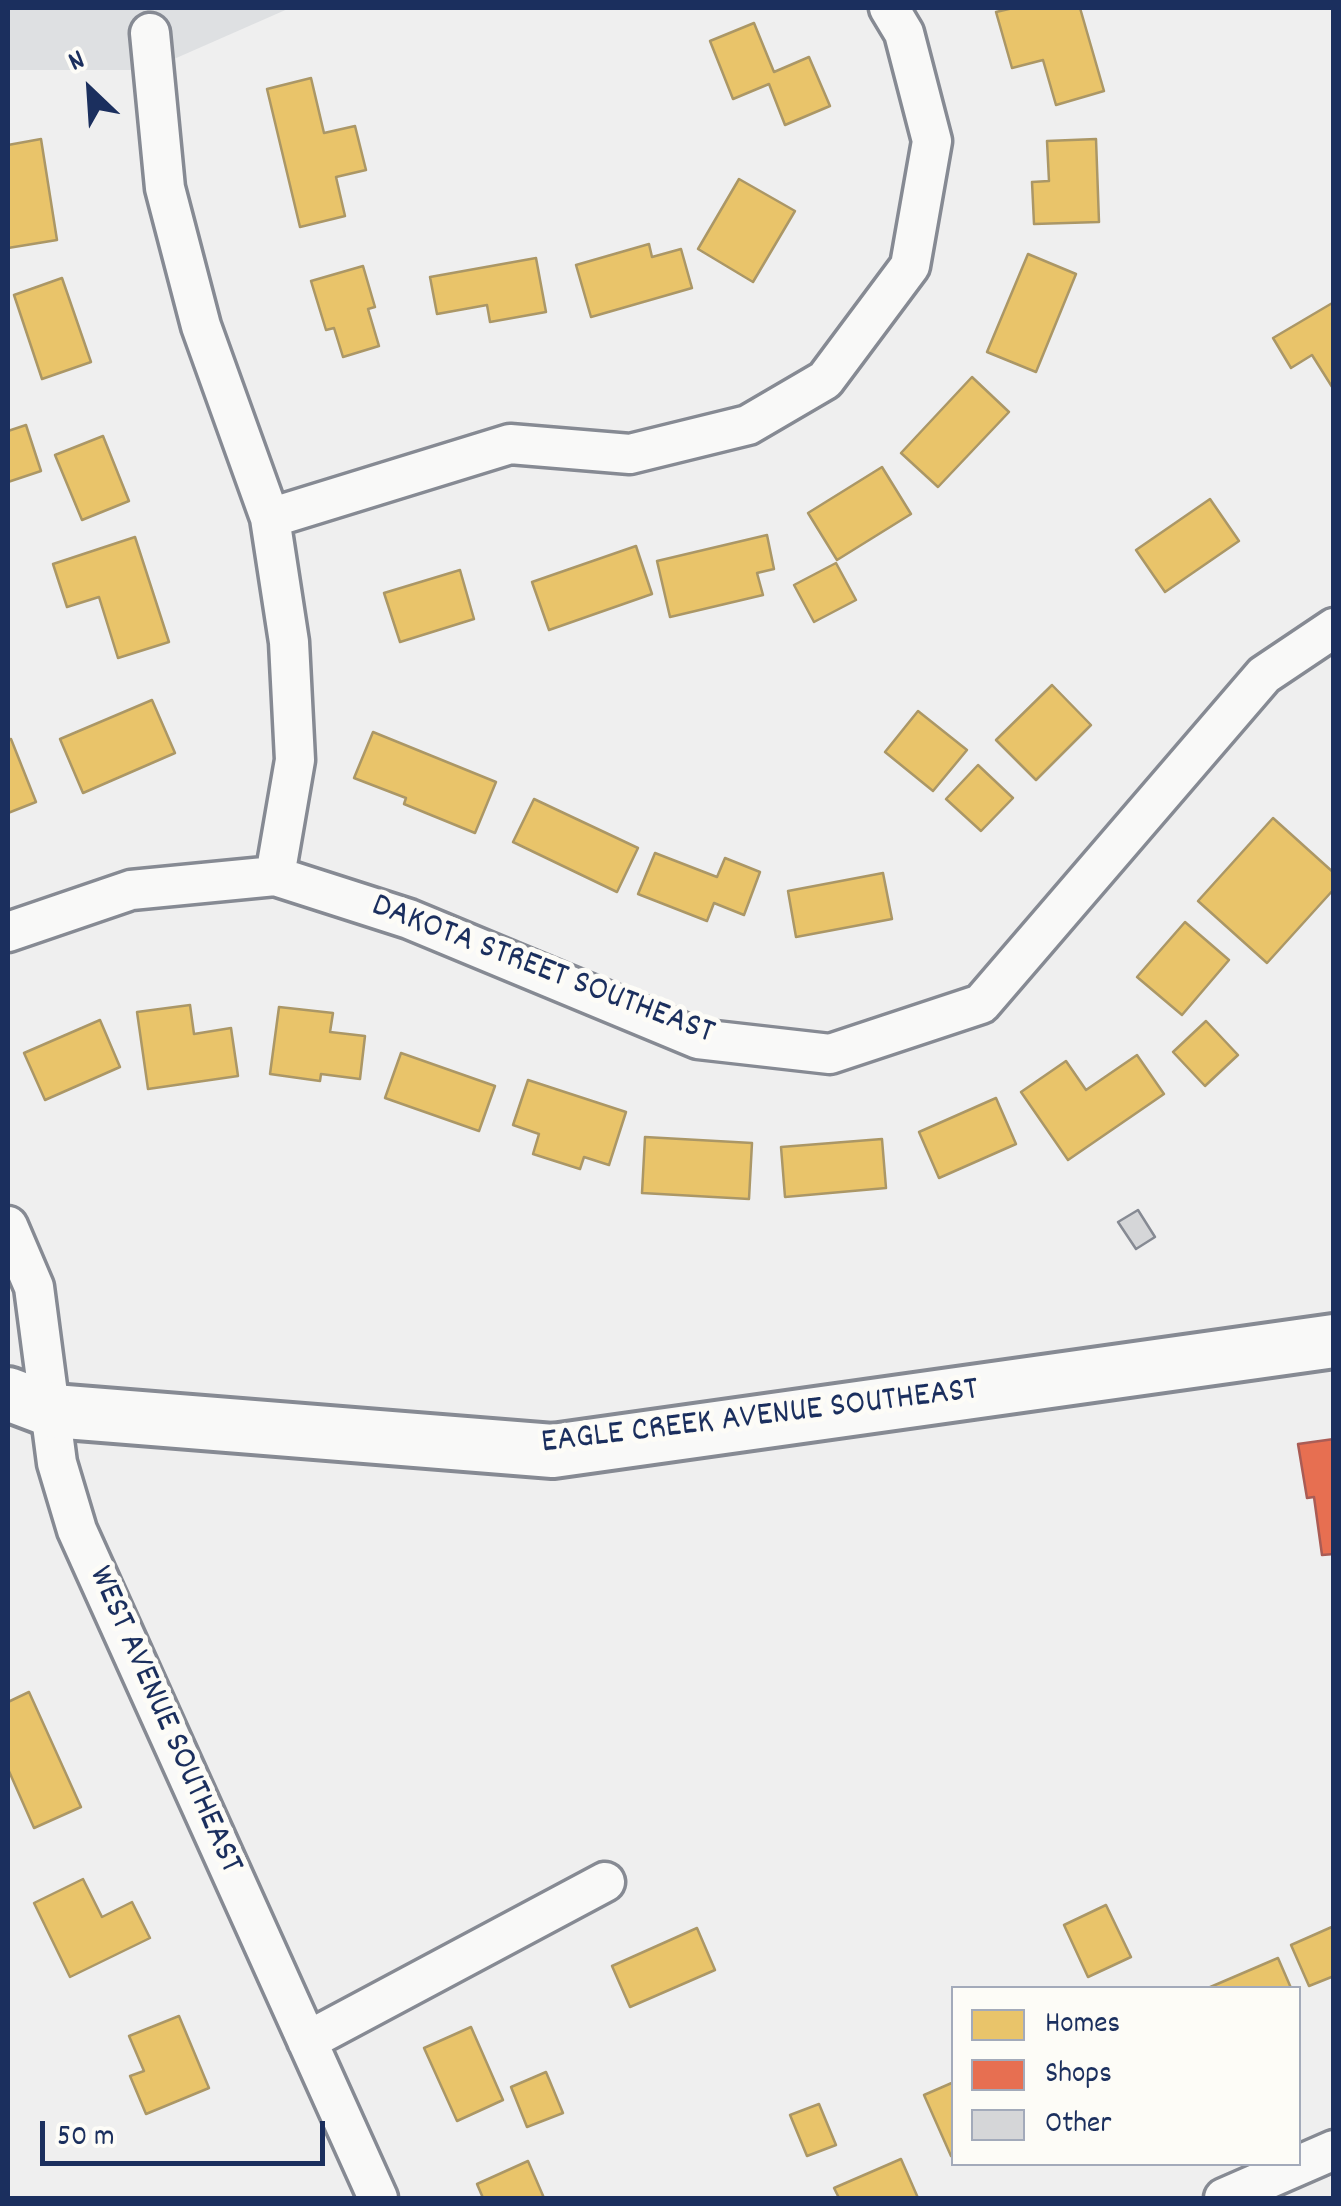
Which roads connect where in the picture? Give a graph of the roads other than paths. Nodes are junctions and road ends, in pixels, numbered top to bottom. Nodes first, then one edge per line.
1 (889, 8) edge
2 (150, 33) dead end
3 (270, 518) junction
4 (1334, 628) edge
5 (275, 876) junction
6 (8, 932) edge
7 (8, 1226) edge
8 (1334, 1341) edge
9 (30, 1402) edge
10 (605, 1882) dead end
11 (307, 2042) junction
12 (1334, 2150) edge
13 (1301, 2164) edge
14 (1297, 2166) edge
15 (378, 2198) edge
16 (1224, 2198) edge

1 - 3 street
2 - 3 street
3 - 5 street
4 - 5 street, DAKOTA STREET SOUTHEAST
5 - 6 street, DAKOTA STREET SOUTHEAST
7 - 9 street, WEST AVENUE SOUTHEAST
8 - 9 main road, EAGLE CREEK AVENUE SOUTHEAST
9 - 11 street, WEST AVENUE SOUTHEAST
10 - 11 street
11 - 15 street, WEST AVENUE SOUTHEAST
12 - 13 street
14 - 16 street

